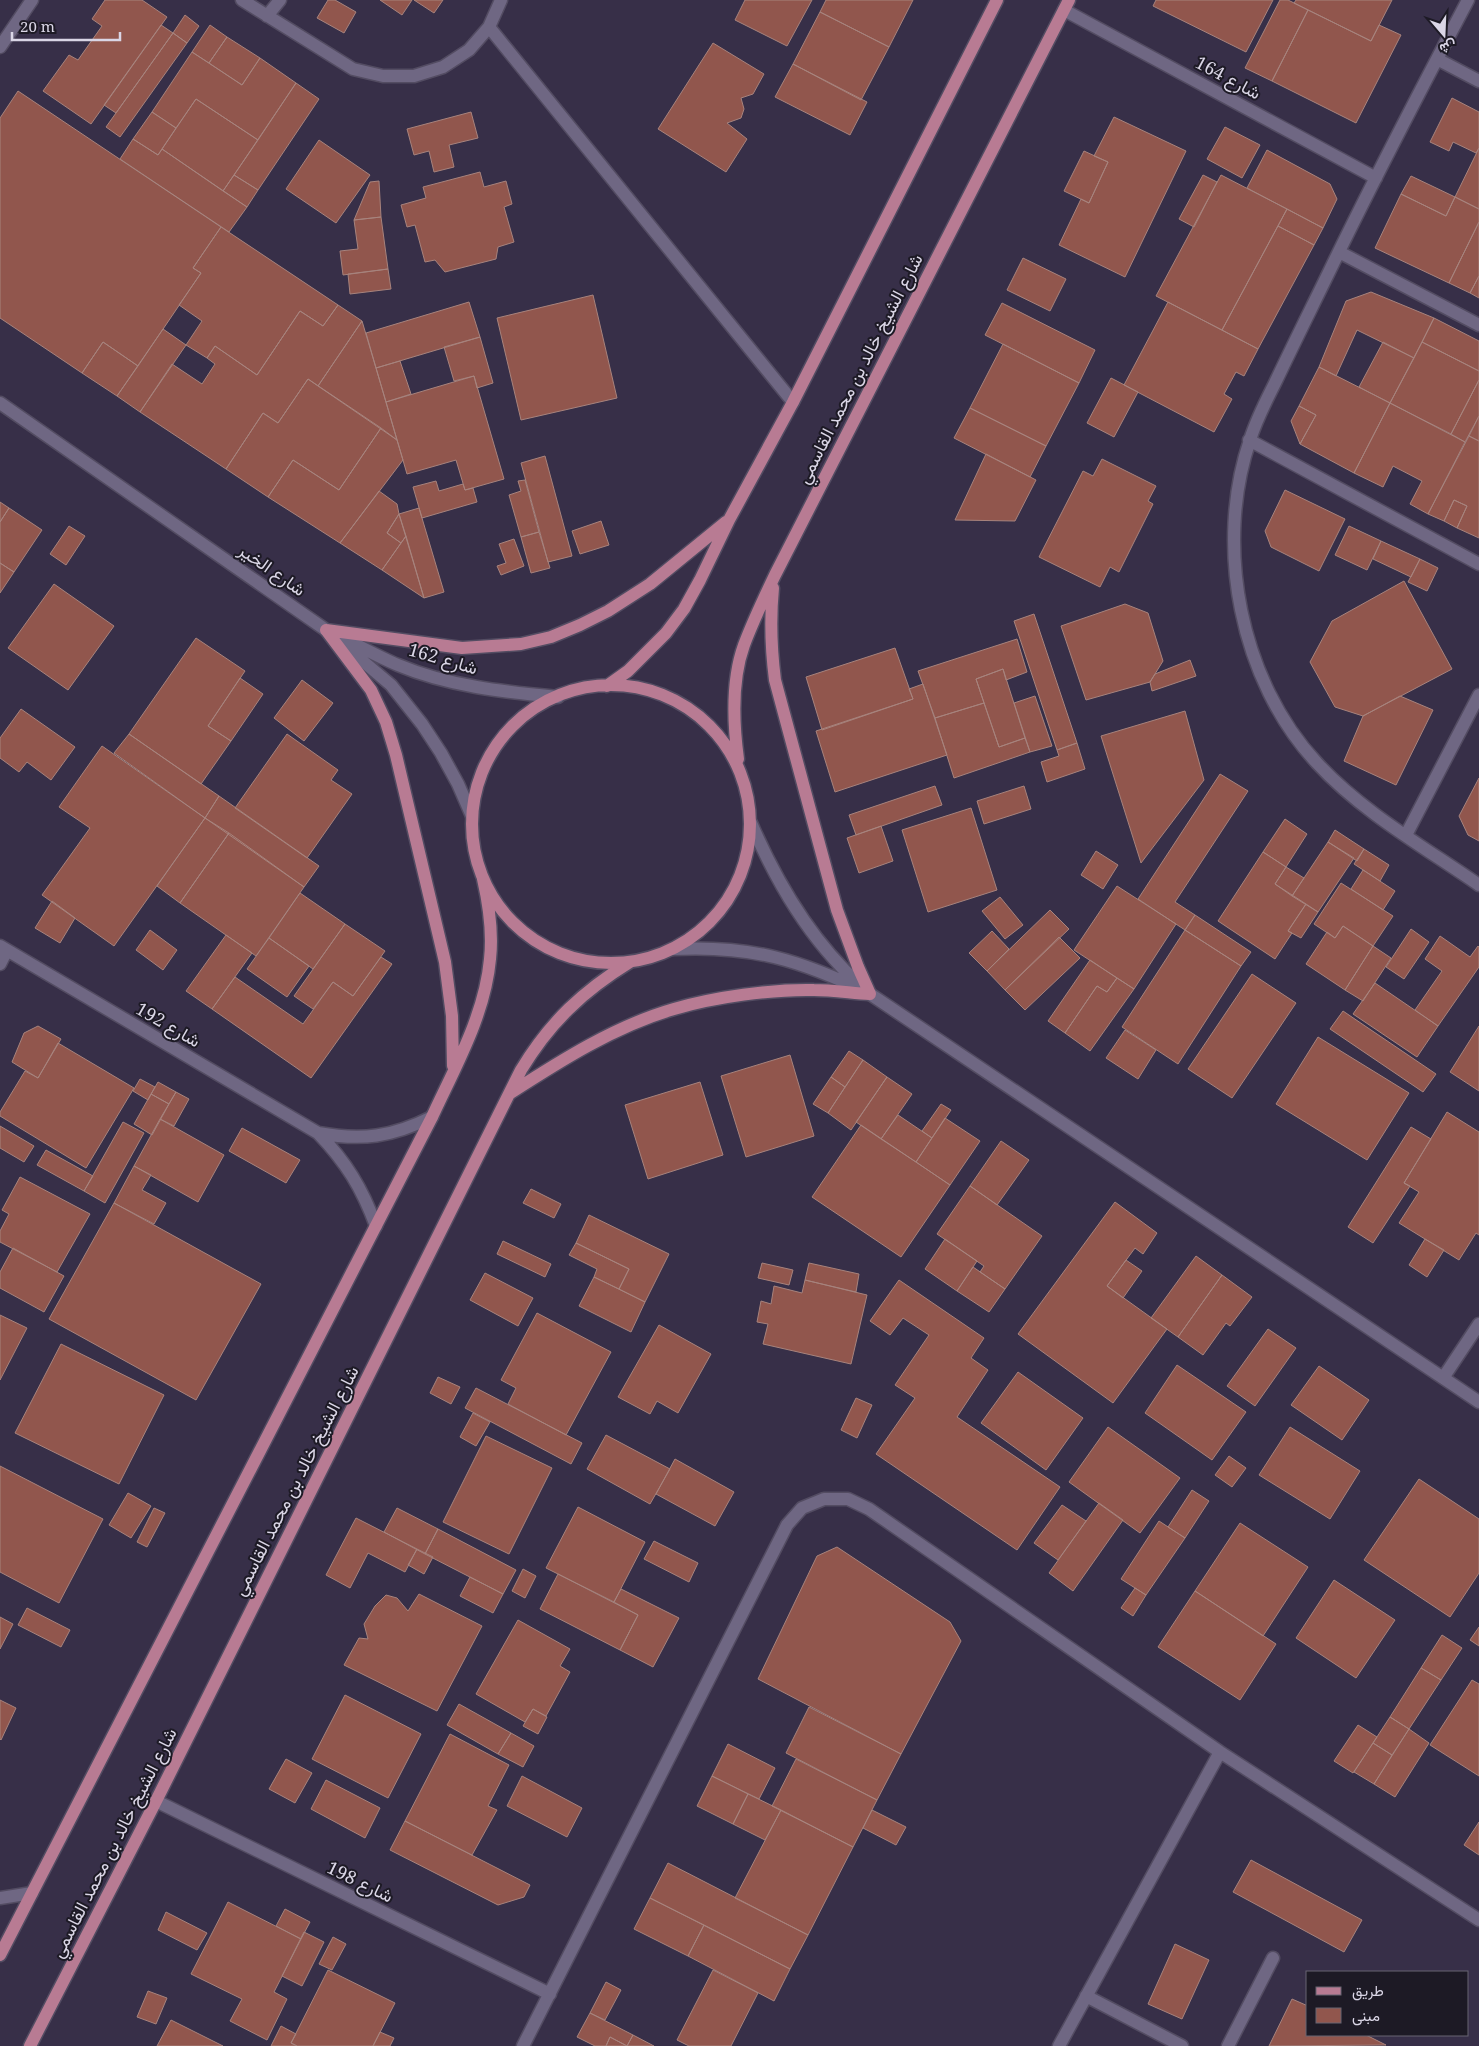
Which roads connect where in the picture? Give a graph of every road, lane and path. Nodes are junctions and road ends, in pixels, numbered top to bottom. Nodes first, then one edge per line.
1 (32, 0) edge
2 (242, 0) edge
3 (280, 0) edge
4 (501, 0) edge
5 (997, 0) edge
6 (1468, 0) edge
7 (1066, 5) edge
8 (267, 16) junction
9 (489, 27) junction
10 (0, 47) edge
11 (1437, 59) junction
12 (1479, 81) edge
13 (1376, 178) junction
14 (1339, 252) junction
15 (1479, 325) edge
16 (0, 402) edge
17 (793, 402) junction
18 (1249, 440) junction
19 (729, 520) junction
20 (1479, 564) edge
21 (775, 575) junction
22 (326, 630) junction
23 (607, 686) junction
24 (1479, 696) edge
25 (558, 697) junction
26 (739, 769) junction
27 (472, 816) junction
28 (751, 823) junction
29 (1406, 835) junction
30 (484, 879) junction
31 (1479, 885) edge
32 (3, 948) edge
33 (673, 949) junction
34 (630, 962) junction
35 (0, 964) edge
36 (870, 994) junction
37 (454, 1071) junction
38 (509, 1094) junction
39 (432, 1117) junction
40 (318, 1133) junction
41 (376, 1226) junction
42 (1479, 1324) edge
43 (1443, 1378) junction
44 (1479, 1402) edge
45 (1220, 1752) junction
46 (156, 1802) junction
47 (32, 1893) junction
48 (0, 1898) edge
49 (1479, 1920) edge
50 (0, 1955) edge
51 (1274, 1958) dead end
52 (550, 1994) junction
53 (1086, 1996) junction
54 (30, 2046) edge
55 (524, 2046) edge
56 (1059, 2046) edge
57 (1182, 2046) edge
58 (1228, 2046) edge

1 - 10 street
2 - 8 street
3 - 8 street
4 - 9 street
5 - 17 main road
6 - 11 street
7 - 13 street, شارع 164
7 - 21 main road, شارع الشيخ خالد بن محمد القاسمي
8 - 9 street
9 - 17 street
11 - 12 street
11 - 13 street
13 - 14 street
14 - 15 street
14 - 18 street
16 - 22 street, شارع الخير
17 - 19 main road
18 - 20 street
18 - 29 street
19 - 22 main road
19 - 23 main road
21 - 26 main road, شارع الشيخ خالد بن محمد القاسمي
21 - 36 main road
22 - 25 street, شارع 162
22 - 27 street, شارع الخير
22 - 37 main road
23 - 25 main road
23 - 26 main road
24 - 29 street
25 - 27 main road
26 - 28 main road
27 - 30 main road
28 - 33 main road
28 - 36 street
29 - 31 street
30 - 34 main road
30 - 37 main road
32 - 35 street
32 - 40 street, شارع 192
33 - 34 main road
33 - 36 street
34 - 38 main road, شارع الشيخ خالد بن محمد القاسمي
36 - 38 main road
36 - 43 street
37 - 39 main road
38 - 46 main road, شارع الشيخ خالد بن محمد القاسمي
39 - 40 street, شارع 192
39 - 41 main road
40 - 41 street, شارع 192
41 - 47 main road
42 - 43 street
43 - 44 street
45 - 49 street
45 - 52 street
45 - 53 street
46 - 52 street, شارع 198
46 - 54 main road, شارع الشيخ خالد بن محمد القاسمي
47 - 48 street
47 - 50 main road
51 - 58 street
52 - 55 street
53 - 56 street
53 - 57 street

